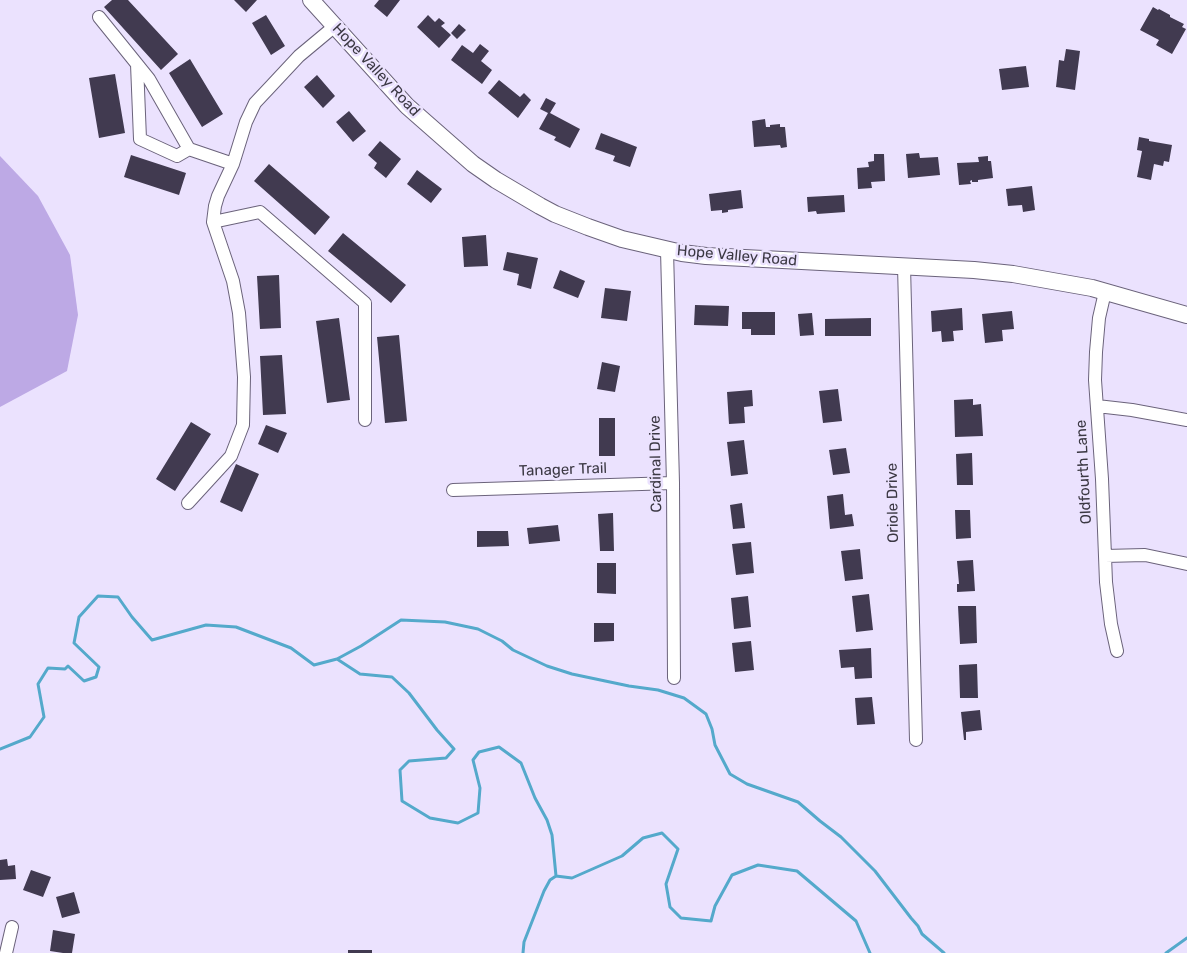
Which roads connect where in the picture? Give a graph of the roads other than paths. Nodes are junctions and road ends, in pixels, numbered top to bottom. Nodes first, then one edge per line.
1 (311, 0) edge
2 (99, 17) dead end
3 (335, 26) junction
4 (137, 64) junction
5 (189, 149) junction
6 (232, 164) junction
7 (213, 222) junction
8 (667, 250) junction
9 (904, 266) junction
10 (1104, 292) junction
11 (1187, 315) edge
12 (1097, 406) junction
13 (364, 420) dead end
14 (1187, 420) edge
15 (673, 483) junction
16 (453, 490) dead end
17 (188, 502) dead end
18 (1105, 556) junction
19 (1187, 564) edge
20 (1117, 651) dead end
21 (674, 678) dead end
22 (916, 740) dead end
23 (12, 927) dead end
24 (6, 953) edge

1 - 3 main road, Hope Valley Road
2 - 4 street
3 - 6 street
3 - 8 main road, Hope Valley Road
4 - 5 street
4 - 5 street
5 - 6 street
6 - 7 street
7 - 13 street
7 - 17 street
8 - 9 main road, Hope Valley Road
8 - 15 street, Cardinal Drive
9 - 10 main road, Hope Valley Road
9 - 22 street, Oriole Drive
10 - 11 main road, Hope Valley Road
10 - 12 street, Oldfourth Lane
12 - 14 street
12 - 18 street, Oldfourth Lane
15 - 16 street, Tanager Trail
15 - 21 street, Cardinal Drive
18 - 19 street
18 - 20 street, Oldfourth Lane
23 - 24 street

